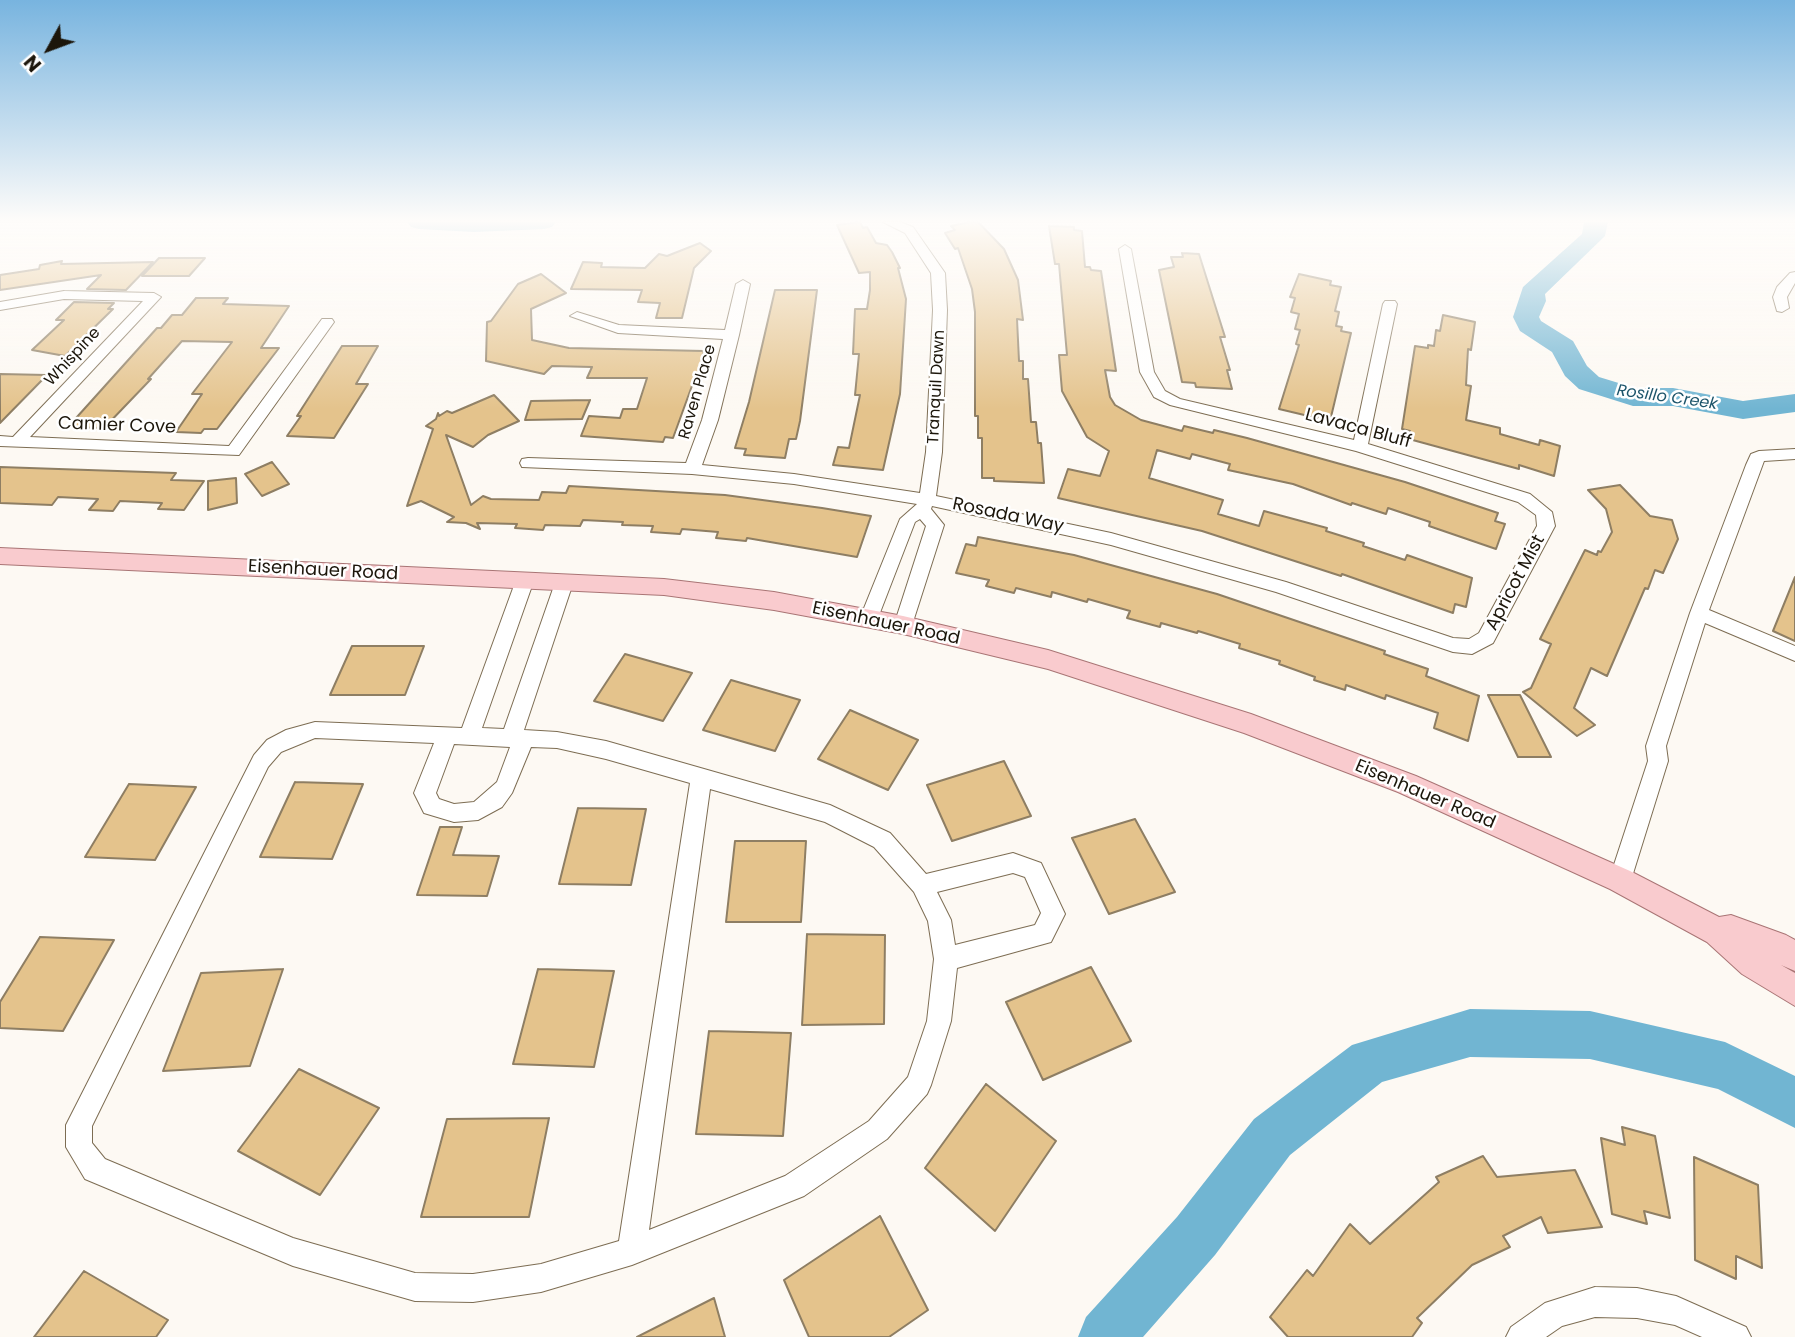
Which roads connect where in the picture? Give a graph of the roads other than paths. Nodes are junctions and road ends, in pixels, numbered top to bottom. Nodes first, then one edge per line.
1 (743, 284) dead end
2 (939, 284) edge
3 (1131, 284) edge
4 (1786, 284) edge
5 (1390, 304) dead end
6 (0, 306) edge
7 (1782, 308) dead end
8 (577, 316) dead end
9 (327, 322) dead end
10 (732, 335) junction
11 (0, 441) edge
12 (18, 441) junction
13 (1360, 447) junction
14 (1795, 454) edge
15 (528, 463) dead end
16 (692, 469) junction
17 (925, 505) junction
18 (1544, 512) joint
19 (0, 556) edge
20 (525, 580) junction
21 (564, 583) junction
22 (1699, 613) junction
23 (869, 618) junction
24 (903, 625) junction
25 (1472, 647) joint
26 (1795, 654) edge
27 (458, 737) junction
28 (517, 739) junction
29 (701, 779) junction
30 (1619, 880) junction
31 (922, 886) junction
32 (1717, 932) junction
33 (1795, 956) edge
34 (946, 959) junction
35 (1788, 982) edge
36 (632, 1251) junction
37 (1521, 1337) edge
38 (1736, 1337) edge

1 - 10 street, Raven Place
2 - 17 street, Tranquil Dawn
3 - 13 street, Lavaca Bluff
4 - 7 street
5 - 13 street
6 - 12 street, Whispine
8 - 10 street
9 - 12 street, Camier Cove
10 - 16 street, Raven Place
11 - 12 street, Camier Cove
13 - 18 street, Lavaca Bluff
14 - 22 street
15 - 16 street, Rosada Way
16 - 17 street, Rosada Way
17 - 23 street
17 - 24 street, Tranquil Dawn
17 - 25 street, Rosada Way
18 - 25 street, Apricot Mist
19 - 20 main road, Eisenhauer Road
20 - 21 main road, Eisenhauer Road
20 - 27 street
21 - 23 main road, Eisenhauer Road
21 - 28 street
22 - 26 street
22 - 30 street
23 - 24 main road, Eisenhauer Road
24 - 30 main road, Eisenhauer Road
27 - 28 street
27 - 28 street
27 - 36 street
28 - 29 street
29 - 31 street
29 - 36 street
30 - 32 main road, Eisenhauer Road
31 - 34 street
31 - 34 street
32 - 33 main road, Eisenhauer Road
32 - 35 main road, Eisenhauer Road
34 - 36 street
37 - 38 street

